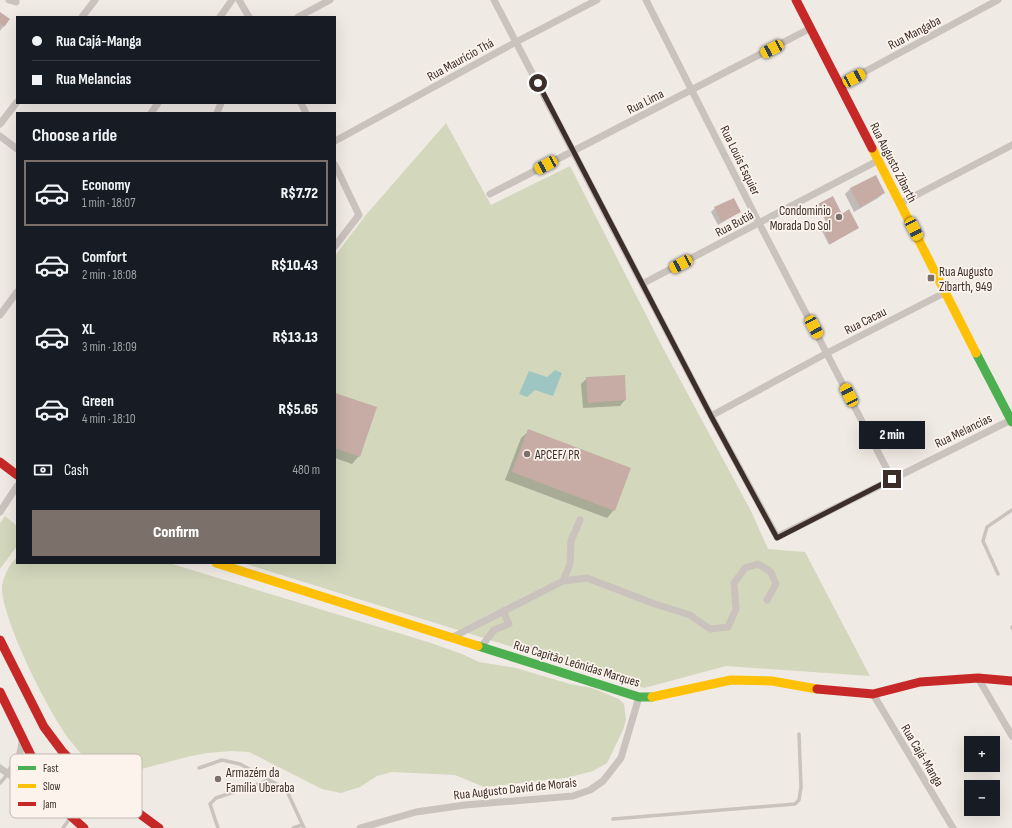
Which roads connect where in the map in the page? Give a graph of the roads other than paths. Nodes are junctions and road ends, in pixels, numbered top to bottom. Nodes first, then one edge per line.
1 (95, 0) edge
2 (232, 0) edge
3 (239, 0) edge
4 (330, 0) edge
5 (494, 0) edge
6 (597, 0) edge
7 (646, 0) edge
8 (796, 0) edge
9 (998, 0) edge
10 (588, 2) edge
11 (83, 16) edge
12 (221, 16) edge
13 (248, 16) edge
14 (300, 16) edge
15 (811, 28) junction
16 (516, 42) junction
17 (840, 85) junction
18 (693, 90) junction
19 (16, 103) edge
20 (0, 124) edge
21 (0, 136) edge
22 (336, 140) edge
23 (1012, 145) edge
24 (16, 147) edge
25 (574, 151) junction
26 (879, 160) junction
27 (336, 167) edge
28 (490, 194) dead end
29 (900, 203) junction
30 (759, 223) junction
31 (336, 245) edge
32 (642, 284) junction
33 (946, 292) junction
34 (16, 293) edge
35 (0, 315) edge
36 (827, 352) junction
37 (711, 416) junction
38 (1011, 421) edge
39 (0, 462) edge
40 (16, 474) edge
41 (892, 479) junction
42 (16, 488) edge
43 (1012, 510) edge
44 (0, 512) edge
45 (580, 520) dead end
46 (219, 564) edge
47 (998, 574) dead end
48 (563, 581) junction
49 (767, 600) dead end
50 (503, 611) junction
51 (489, 618) junction
52 (494, 630) junction
53 (451, 638) junction
54 (1, 647) edge
55 (481, 647) junction
56 (978, 678) junction
57 (1012, 681) edge
58 (0, 692) edge
59 (873, 694) junction
60 (640, 697) junction
61 (799, 734) dead end
62 (22, 736) junction
63 (1012, 736) edge
64 (20, 754) edge
65 (30, 754) edge
66 (65, 754) edge
67 (0, 768) edge
68 (199, 768) dead end
69 (10, 771) edge
70 (8, 774) junction
71 (270, 780) junction
72 (0, 783) edge
73 (142, 816) edge
74 (70, 818) joint
75 (613, 819) dead end
76 (303, 826) edge
77 (63, 828) edge
78 (84, 828) edge
79 (159, 828) edge
80 (218, 828) edge
81 (293, 828) edge
82 (360, 828) edge
83 (953, 828) edge

1 - 11 street
2 - 12 street
3 - 13 street
4 - 14 street
5 - 16 street
6 - 10 street, Rua Maurício Thá
7 - 18 street, Rua Louis Esquier
8 - 15 main road, Rua Augusto Zibarth
9 - 17 street, Rua Mangaba
10 - 16 street, Rua Maurício Thá
15 - 17 main road, Rua Augusto Zibarth
15 - 18 street, Rua Lima
16 - 22 street, Rua Maurício Thá
16 - 25 street
17 - 26 main road, Rua Augusto Zibarth
18 - 25 street, Rua Lima
18 - 30 street, Rua Louis Esquier
19 - 20 street
21 - 24 street
23 - 29 street
25 - 28 street, Rua Lima
25 - 32 street
26 - 29 main road, Rua Augusto Zibarth
26 - 30 street, Rua Butiá
27 - 31 street
29 - 33 main road, Rua Augusto Zibarth
30 - 32 street, Rua Butiá
30 - 36 street, Rua Louis Esquier
32 - 37 street
33 - 36 street, Rua Cacau
33 - 38 main road, Rua Augusto Zibarth
34 - 35 street
36 - 37 street, Rua Cacau
36 - 41 street, Rua Louis Esquier
37 - 41 street, Rua Melancias
38 - 41 street, Rua Melancias
39 - 40 main road
42 - 44 street
43 - 47 lane
45 - 48 street
46 - 53 main road, Rua Capitão Leônidas Marques
48 - 49 street
48 - 50 street
50 - 51 street
50 - 52 street
51 - 52 street
51 - 53 street
52 - 55 street
53 - 55 main road, Rua Capitão Leônidas Marques
54 - 66 main road
55 - 60 main road, Rua Capitão Leônidas Marques
56 - 57 main road, Rua Capitão Leônidas Marques
56 - 59 main road, Rua Capitão Leônidas Marques
56 - 63 street
58 - 62 main road
59 - 60 main road, Rua Capitão Leônidas Marques
59 - 83 street, Rua Cajá-Manga
60 - 82 street, Rua Augusto David de Morais
61 - 75 lane
62 - 64 street
62 - 65 main road
67 - 70 street
68 - 71 lane
69 - 70 street
70 - 72 lane
71 - 76 lane
71 - 80 lane
73 - 79 main road
74 - 77 lane
74 - 78 main road
76 - 81 lane

